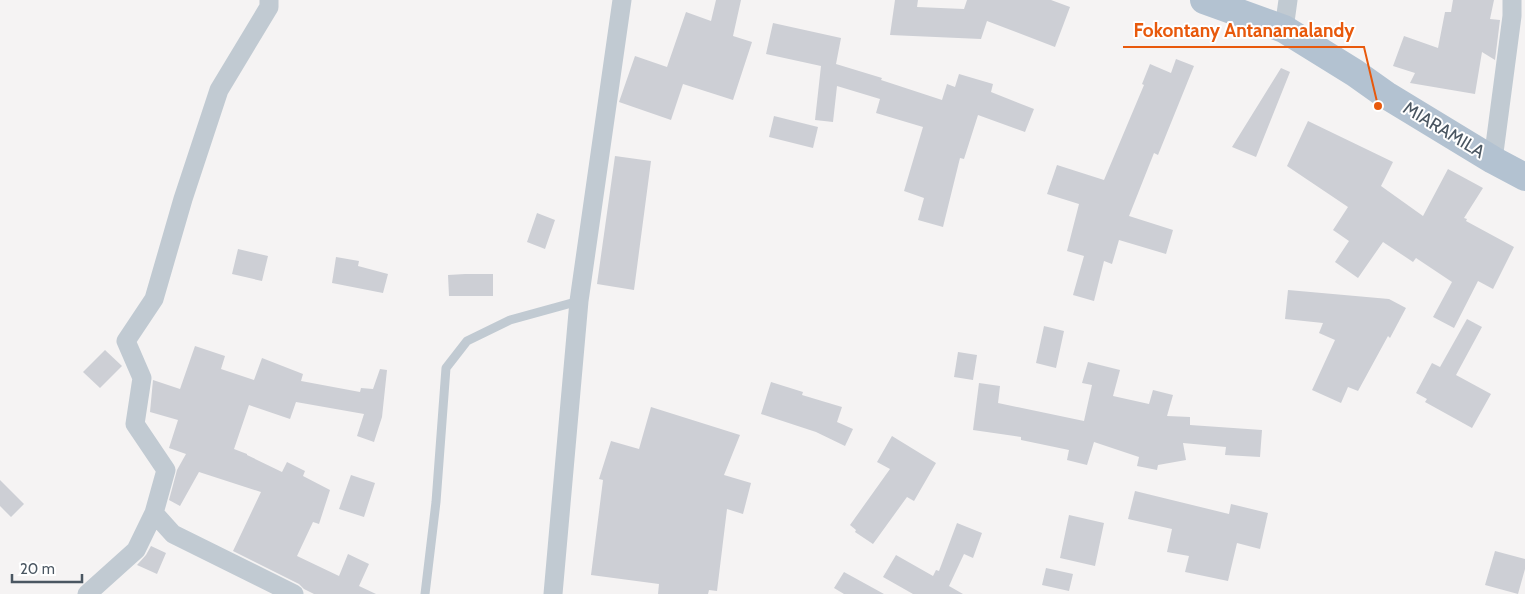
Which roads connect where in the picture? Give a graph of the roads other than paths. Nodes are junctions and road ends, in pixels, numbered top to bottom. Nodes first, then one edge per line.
1 (269, 0) edge
2 (622, 0) edge
3 (1204, 0) edge
4 (1288, 0) edge
5 (1512, 0) edge
6 (1284, 29) junction
7 (1493, 160) junction
8 (1525, 177) edge
9 (579, 301) junction
10 (154, 513) junction
11 (87, 594) edge
12 (294, 594) edge
13 (425, 594) edge
14 (553, 594) edge

1 - 10 street
2 - 9 street
3 - 6 main road, MIARAMILA
4 - 6 street
5 - 7 street
6 - 7 main road, MIARAMILA
7 - 8 main road, MIARAMILA
9 - 13 lane
9 - 14 street
10 - 11 street
10 - 12 street

